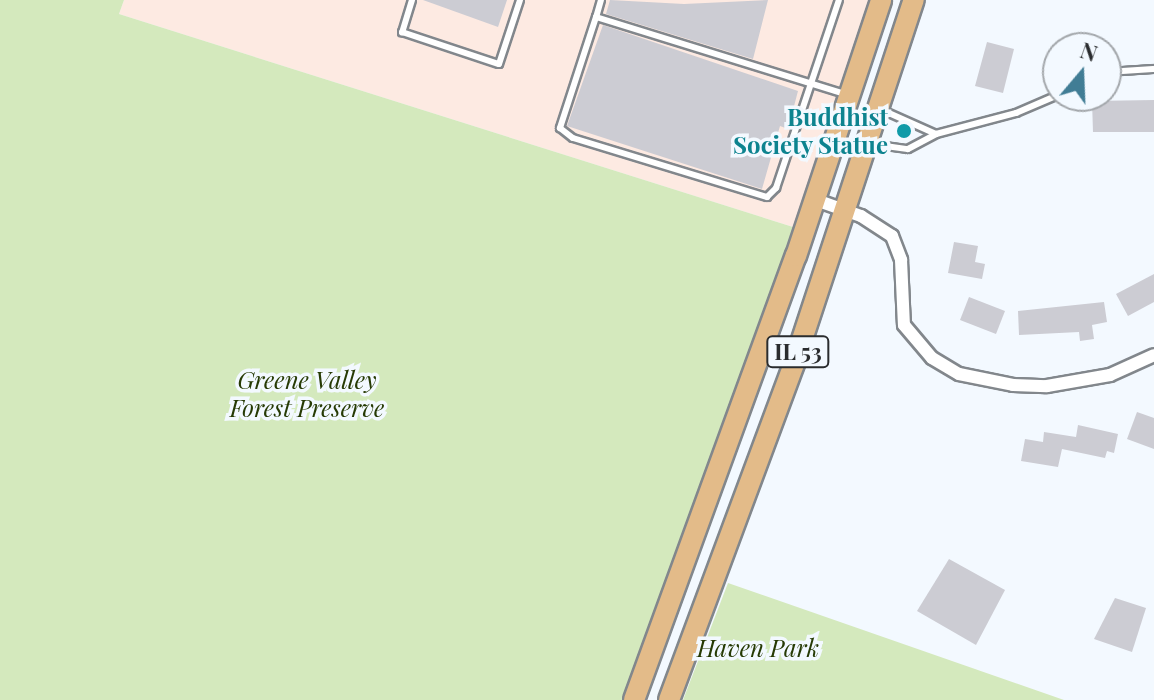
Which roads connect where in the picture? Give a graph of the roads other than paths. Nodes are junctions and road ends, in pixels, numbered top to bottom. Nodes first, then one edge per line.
1 (412, 0) edge
2 (520, 0) edge
3 (601, 0) edge
4 (839, 0) edge
5 (881, 0) edge
6 (914, 0) edge
7 (596, 17) junction
8 (1154, 69) edge
9 (1122, 71) edge
10 (813, 84) junction
11 (849, 95) junction
12 (1042, 102) edge
13 (879, 109) junction
14 (936, 134) junction
15 (868, 144) junction
16 (816, 200) junction
17 (845, 210) junction
18 (1154, 355) edge
19 (634, 700) edge
20 (669, 700) edge

1 - 2 lane
3 - 7 lane
4 - 10 lane
5 - 11 main road, IL 53
6 - 13 main road, IL 53
7 - 10 lane
7 - 10 lane
8 - 9 lane
10 - 11 lane
11 - 16 main road, IL 53
12 - 14 lane
13 - 14 lane
13 - 15 main road, IL 53
14 - 15 lane
15 - 17 main road, IL 53
16 - 17 street
16 - 19 main road, IL 53
17 - 18 street
17 - 20 main road, IL 53

